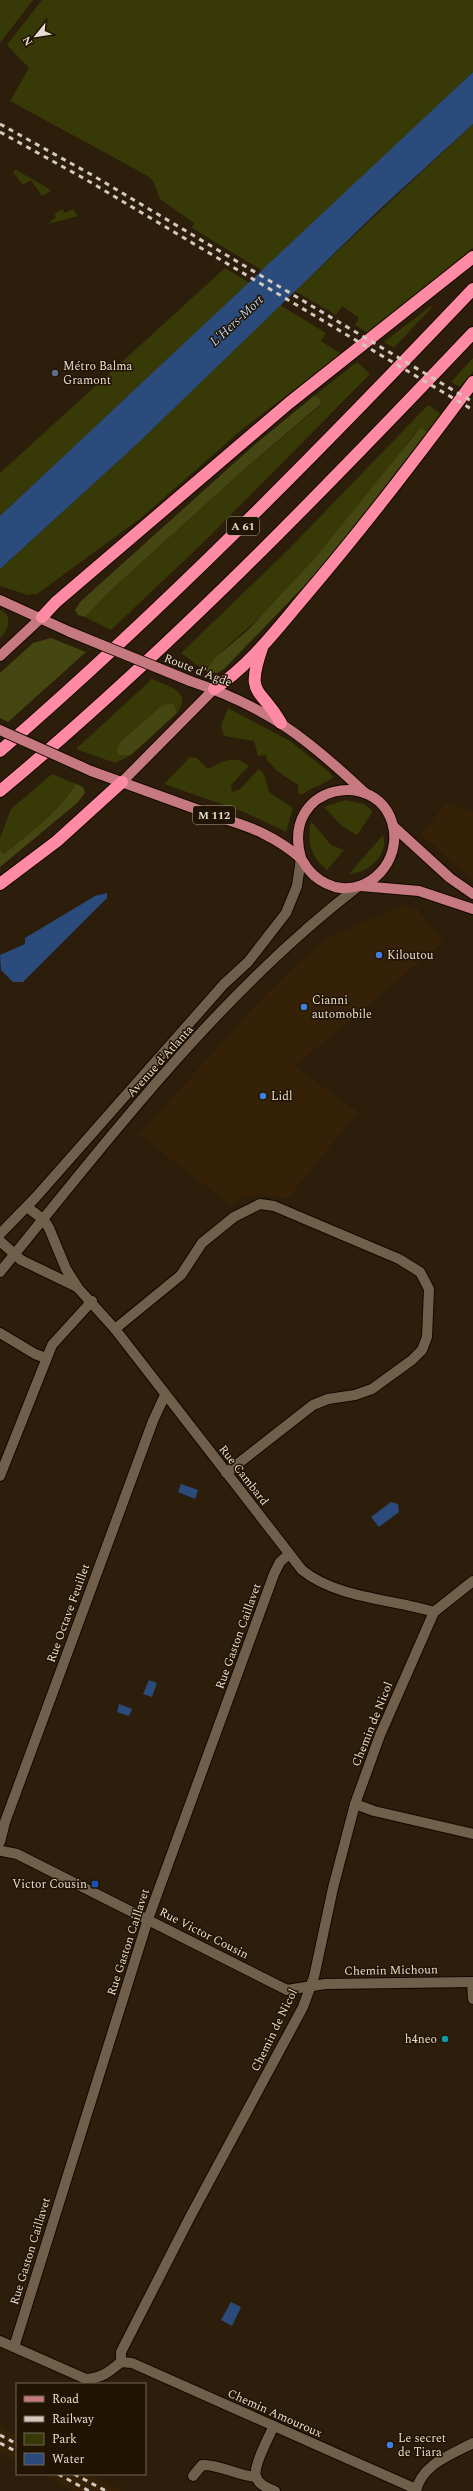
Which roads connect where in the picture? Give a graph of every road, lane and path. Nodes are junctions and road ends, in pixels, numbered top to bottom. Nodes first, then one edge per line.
1 (473, 257) edge
2 (473, 289) edge
3 (473, 333) edge
4 (473, 382) edge
5 (5, 601) edge
6 (42, 617) junction
7 (263, 645) junction
8 (0, 656) edge
9 (214, 689) junction
10 (281, 723) junction
11 (0, 730) edge
12 (0, 751) edge
13 (122, 782) junction
14 (0, 790) edge
15 (368, 795) junction
16 (393, 826) junction
17 (301, 858) junction
18 (0, 884) edge
19 (358, 886) junction
20 (473, 894) edge
21 (473, 909) edge
22 (27, 1207) junction
23 (44, 1220) junction
24 (0, 1234) edge
25 (0, 1241) edge
26 (14, 1255) junction
27 (0, 1272) edge
28 (78, 1288) junction
29 (92, 1301) junction
30 (115, 1329) junction
31 (0, 1333) edge
32 (46, 1358) junction
33 (165, 1395) junction
34 (226, 1473) junction
35 (0, 1476) edge
36 (289, 1554) junction
37 (473, 1581) edge
38 (434, 1612) junction
39 (355, 1804) junction
40 (473, 1834) edge
41 (0, 1847) edge
42 (148, 1919) junction
43 (473, 1982) edge
44 (309, 1988) junction
45 (473, 1999) edge
46 (0, 2341) edge
47 (14, 2347) junction
48 (121, 2362) junction
49 (274, 2426) junction
50 (473, 2443) edge
51 (193, 2476) dead end
52 (256, 2477) junction
53 (416, 2490) edge
54 (276, 2491) edge

1 - 6 highway
2 - 12 highway, A 61
3 - 14 highway, A 61
4 - 7 highway
5 - 6 main road, Route d'Agde
6 - 8 main road
6 - 9 main road, Route d'Agde, bridge
7 - 9 highway
7 - 10 highway
9 - 10 main road, Route d'Agde
9 - 13 main road
10 - 15 main road, Route d'Agde
11 - 13 main road, M 112, bridge
13 - 17 main road, M 112
13 - 18 highway
15 - 16 main road
15 - 17 main road
16 - 19 main road
16 - 20 main road
17 - 19 main road
17 - 22 street, Avenue d'Atlanta
19 - 21 main road
19 - 23 street, Avenue d'Atlanta
22 - 23 street, Rue Cambard
22 - 24 street, Avenue d'Atlanta
23 - 26 street, Avenue d'Atlanta
23 - 28 street, Rue Cambard
25 - 26 street, Rue Cambard
26 - 27 street, Avenue d'Atlanta
26 - 28 street, Rue Cambard
28 - 29 street, Rue Cambard
29 - 30 street, Rue Cambard
29 - 32 street
30 - 33 street, Rue Cambard
30 - 34 street
31 - 32 street
32 - 35 street
33 - 34 street, Rue Cambard
33 - 41 street, Rue Octave Feuillet
34 - 36 street, Rue Cambard
36 - 38 street, Rue Cambard
36 - 42 street, Rue Gaston Caillavet
37 - 38 street, Chemin de Nicol
38 - 39 street, Chemin de Nicol
39 - 40 street
39 - 44 street, Chemin de Nicol
41 - 42 street, Rue Victor Cousin
42 - 44 street, Rue Victor Cousin
42 - 47 street, Rue Gaston Caillavet
43 - 44 street, Chemin Michoun
43 - 45 street
44 - 48 street, Chemin de Nicol
46 - 47 street
47 - 48 street
48 - 49 street, Chemin Amouroux
49 - 52 street
49 - 53 street, Chemin Amouroux
50 - 53 street
51 - 52 street
52 - 54 street

